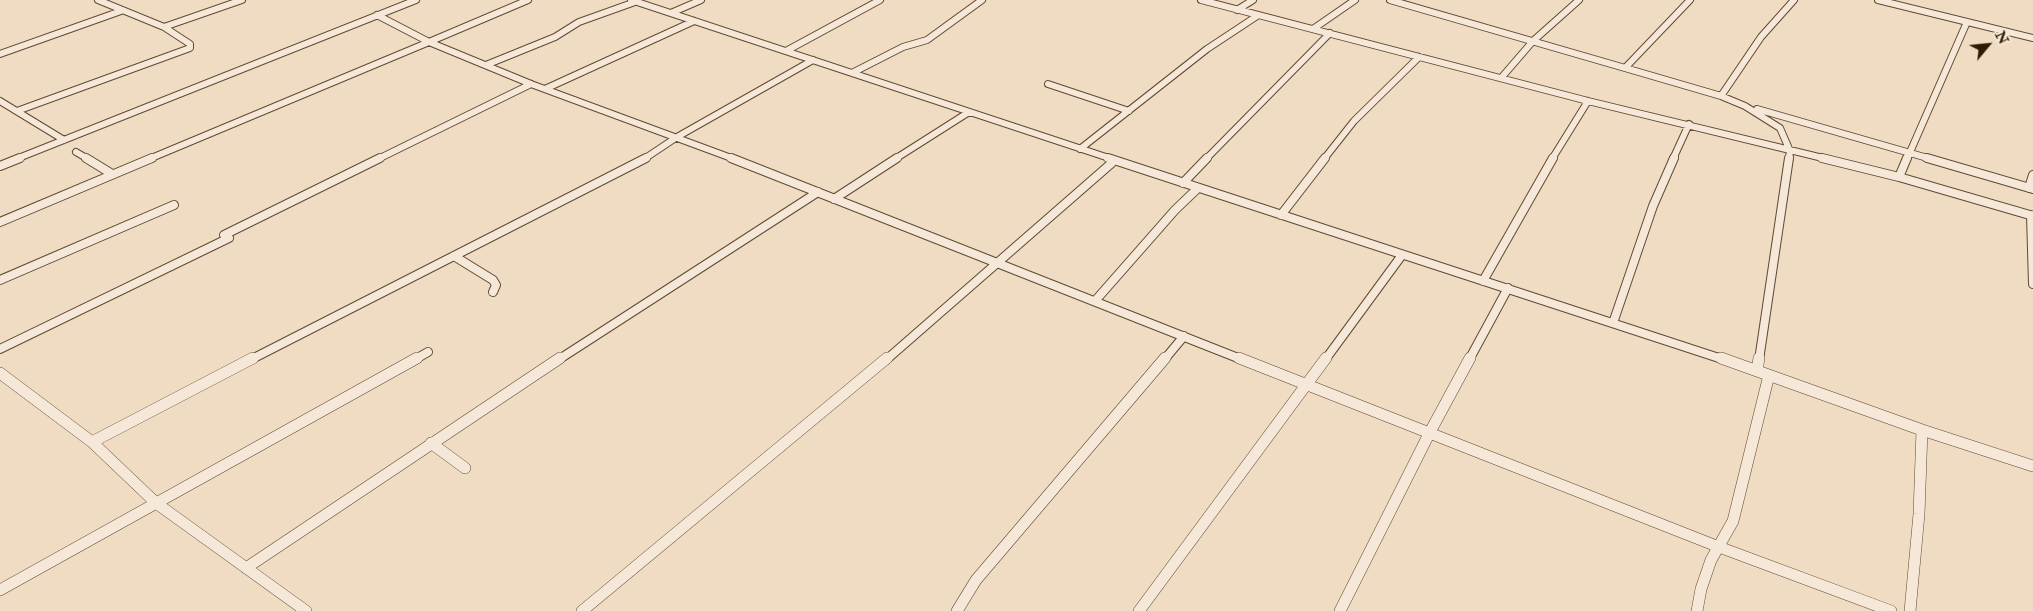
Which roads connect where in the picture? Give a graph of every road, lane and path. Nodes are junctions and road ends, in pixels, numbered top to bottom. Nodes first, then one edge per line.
1 (98, 0) edge
2 (242, 0) edge
3 (416, 0) edge
4 (528, 0) edge
5 (701, 0) edge
6 (880, 0) edge
7 (982, 0) edge
8 (1201, 0) edge
9 (1253, 0) edge
10 (1355, 0) edge
11 (1390, 0) edge
12 (1579, 0) edge
13 (1690, 0) edge
14 (1794, 0) edge
15 (1878, 0) edge
16 (633, 1) edge
17 (1903, 3) edge
18 (1237, 10) junction
19 (121, 11) junction
20 (671, 13) junction
21 (377, 15) junction
22 (1257, 16) junction
23 (694, 21) junction
24 (1967, 22) junction
25 (164, 27) junction
26 (1313, 29) junction
27 (1330, 33) junction
28 (2033, 38) edge
29 (1533, 41) junction
30 (429, 42) junction
31 (786, 51) junction
32 (0, 54) edge
33 (1419, 57) junction
34 (813, 60) junction
35 (486, 65) junction
36 (1625, 68) junction
37 (852, 73) junction
38 (1502, 78) junction
39 (531, 84) junction
40 (1048, 84) dead end
41 (546, 90) junction
42 (1721, 96) junction
43 (1588, 101) junction
44 (0, 102) edge
45 (1745, 106) junction
46 (17, 111) junction
47 (1128, 111) junction
48 (969, 112) junction
49 (1689, 124) junction
50 (677, 137) junction
51 (64, 140) junction
52 (1080, 149) junction
53 (1790, 151) junction
54 (76, 152) dead end
55 (1910, 152) junction
56 (1114, 161) junction
57 (0, 166) edge
58 (112, 174) junction
59 (2033, 175) edge
60 (1899, 177) junction
61 (1183, 184) junction
62 (1198, 188) junction
63 (2031, 189) edge
64 (818, 192) junction
65 (834, 199) junction
66 (174, 205) dead end
67 (1281, 215) junction
68 (2032, 216) edge
69 (0, 222) edge
70 (1402, 255) junction
71 (454, 256) junction
72 (996, 263) junction
73 (0, 280) edge
74 (1484, 281) junction
75 (2033, 284) edge
76 (1508, 288) junction
77 (493, 292) dead end
78 (1095, 301) junction
79 (1613, 323) junction
80 (1184, 336) junction
81 (0, 349) edge
82 (428, 352) dead end
83 (1757, 370) junction
84 (0, 373) edge
85 (1769, 374) junction
86 (1308, 384) junction
87 (1922, 430) junction
88 (1430, 432) junction
89 (92, 442) junction
90 (431, 443) junction
91 (2033, 466) edge
92 (465, 468) dead end
93 (156, 503) junction
94 (1719, 547) junction
95 (246, 568) junction
96 (0, 590) edge
97 (306, 611) edge
98 (582, 611) edge
99 (957, 611) edge
100 (1139, 611) edge
101 (1340, 611) edge
102 (1697, 611) edge
103 (1891, 611) edge
104 (1910, 611) edge

1 - 19 street
2 - 25 street
3 - 21 street
4 - 30 street
5 - 20 street
6 - 31 street
7 - 37 street
8 - 18 street
9 - 18 street
10 - 26 street
11 - 29 street
12 - 29 street
13 - 36 street
14 - 42 street
15 - 17 street
16 - 20 street
16 - 35 street
17 - 24 street
18 - 22 street
19 - 25 street
19 - 32 street
20 - 23 street
21 - 30 street
21 - 51 street
22 - 26 street
22 - 47 street
23 - 31 street
23 - 41 street
24 - 28 street
24 - 55 street
25 - 46 street
26 - 27 street
27 - 33 street
27 - 61 street
29 - 36 street
29 - 38 street
30 - 35 street
30 - 58 street
31 - 34 street
33 - 38 street
33 - 67 street
34 - 37 street
34 - 50 street
35 - 39 street
36 - 42 street
37 - 48 street
38 - 43 street
39 - 41 street
39 - 81 street
40 - 47 street
41 - 50 street
42 - 45 street
43 - 49 street
43 - 74 street
44 - 46 street
45 - 53 street
45 - 55 street
46 - 51 street
47 - 52 street
48 - 52 street
48 - 65 street
49 - 53 street
49 - 79 street
50 - 64 street
50 - 71 street
51 - 57 street
52 - 56 street
53 - 60 street
53 - 83 street
54 - 58 street
55 - 60 street
55 - 63 street
56 - 61 street
56 - 72 street
58 - 69 street
59 - 63 street
60 - 68 street
61 - 62 street
62 - 67 street
62 - 78 street
64 - 65 street
64 - 90 street
65 - 72 street
66 - 73 street
67 - 70 street
68 - 75 street
70 - 74 street
70 - 86 street
71 - 77 street
71 - 89 street
72 - 78 street
72 - 98 street
74 - 76 street
76 - 79 street
76 - 88 street
78 - 80 street
79 - 83 street
80 - 86 street
80 - 99 street
82 - 93 street
83 - 85 street
84 - 89 street
85 - 87 street
85 - 94 street
86 - 88 street
86 - 100 street
87 - 91 street
87 - 104 street
88 - 94 street
88 - 101 street
89 - 93 street
90 - 92 street
90 - 95 street
93 - 95 street
93 - 96 street
94 - 102 street
94 - 103 street
95 - 97 street

